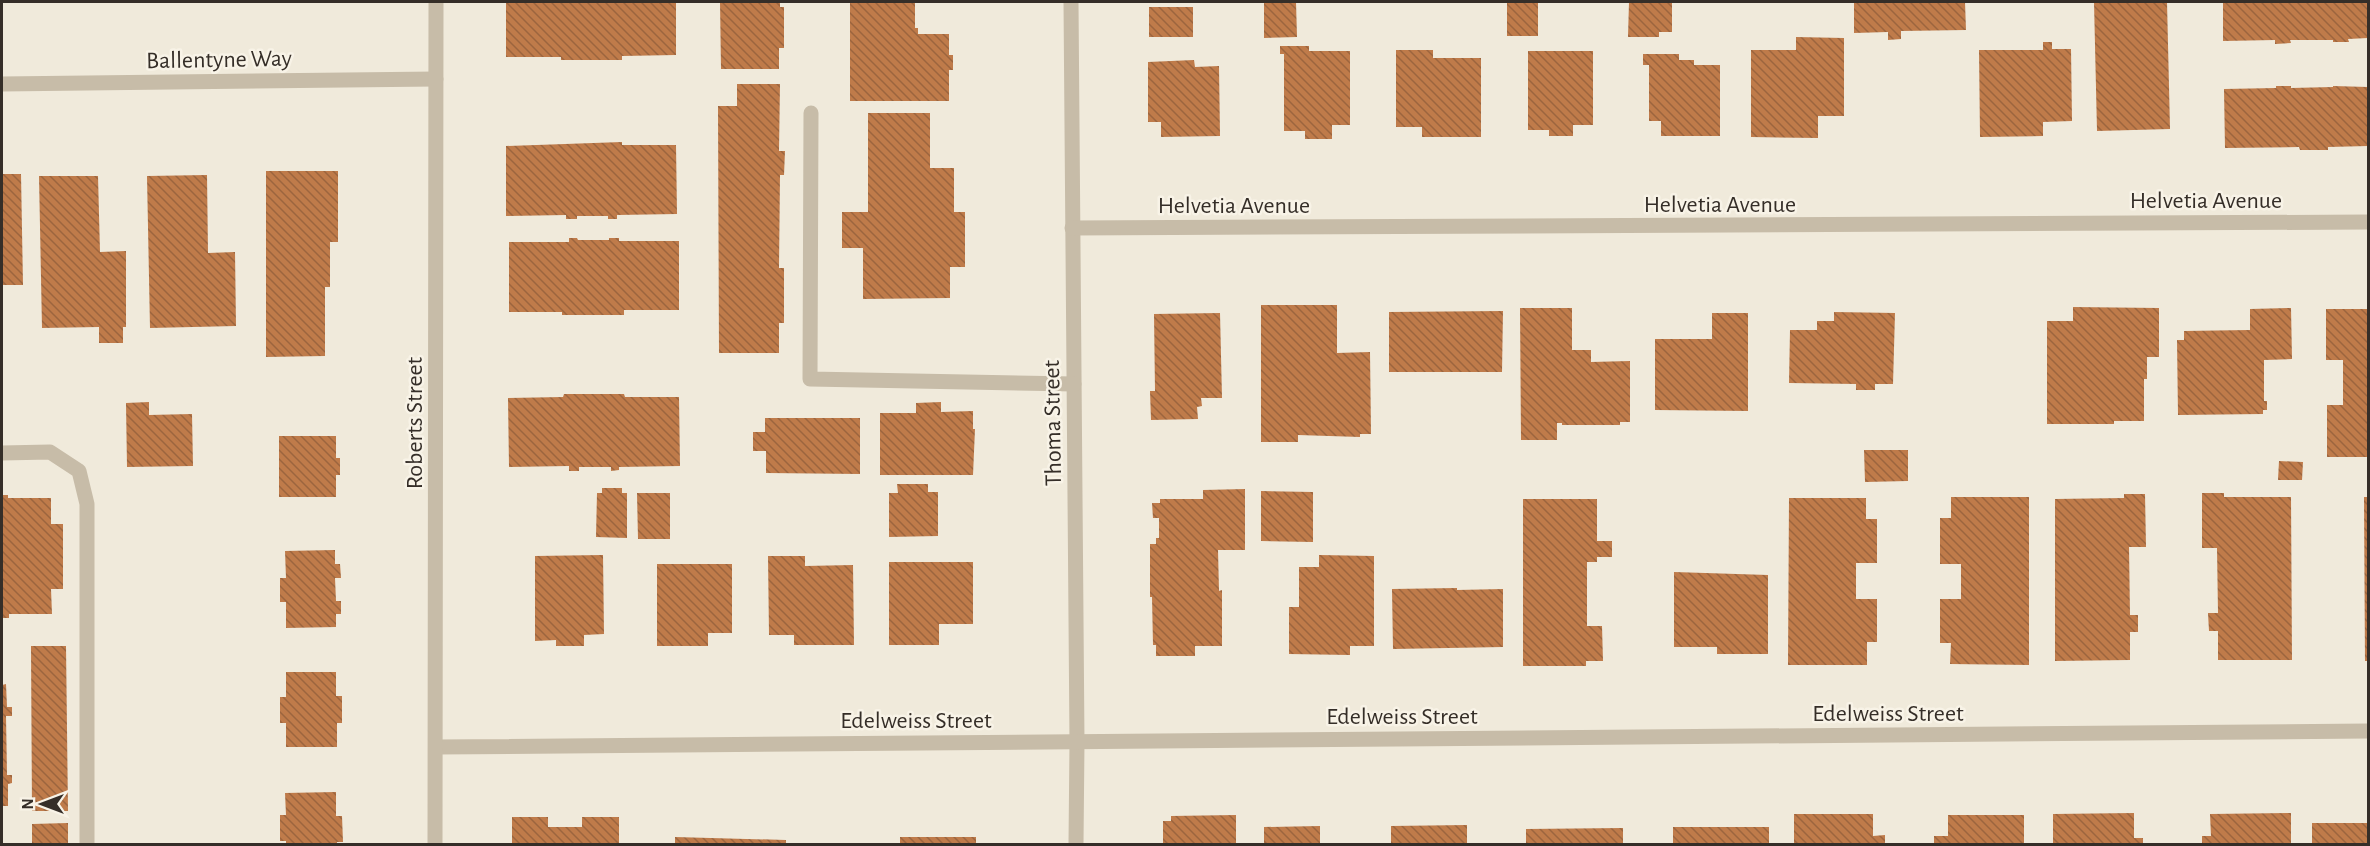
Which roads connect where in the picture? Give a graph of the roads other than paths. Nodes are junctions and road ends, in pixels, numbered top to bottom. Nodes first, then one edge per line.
1 (436, 2) edge
2 (1071, 2) edge
3 (436, 79) junction
4 (2, 84) edge
5 (811, 112) dead end
6 (2368, 222) edge
7 (1072, 228) junction
8 (1074, 384) junction
9 (2, 453) edge
10 (2368, 731) edge
11 (1077, 742) junction
12 (436, 747) junction
13 (87, 844) edge
14 (435, 844) edge
15 (1076, 844) edge

1 - 3 street, Roberts Street
2 - 7 street, Thoma Street
3 - 4 street, Ballentyne Way
3 - 12 street, Roberts Street
5 - 8 street
6 - 7 street, Helvetia Avenue
7 - 8 street, Thoma Street
8 - 11 street, Thoma Street
9 - 13 street
10 - 11 street, Edelweiss Street
11 - 12 street, Edelweiss Street
11 - 15 street, Thoma Street
12 - 14 street, Roberts Street

